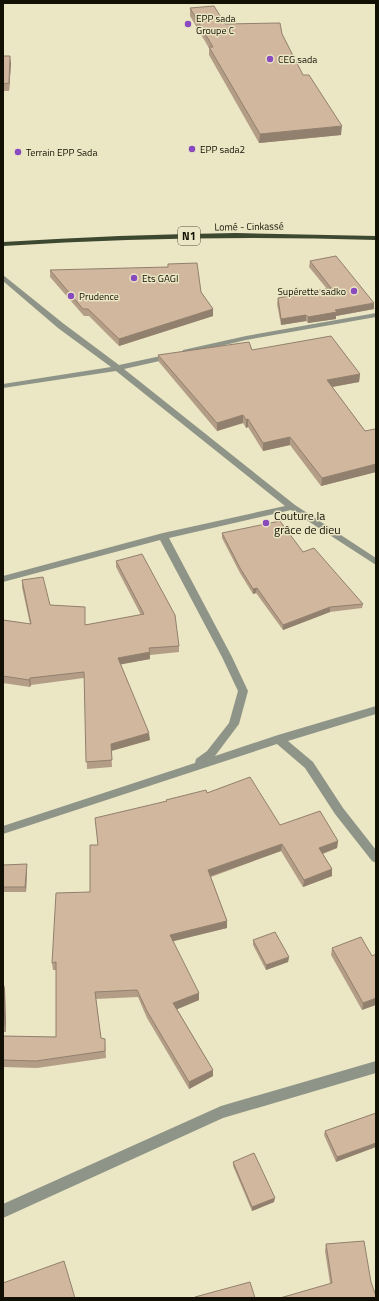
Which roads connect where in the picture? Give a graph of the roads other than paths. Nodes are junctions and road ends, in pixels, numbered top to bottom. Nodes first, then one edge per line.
1 (376, 238) edge
2 (3, 244) edge
3 (3, 277) edge
4 (376, 315) edge
5 (118, 368) junction
6 (3, 386) edge
7 (292, 507) junction
8 (163, 536) junction
9 (376, 562) edge
10 (3, 579) edge
11 (376, 710) edge
12 (278, 739) junction
13 (194, 767) junction
14 (3, 830) edge
15 (376, 858) edge
16 (376, 1066) edge
17 (3, 1212) edge

1 - 2 highway, Lomé - Cinkassé / N1
3 - 5 street
4 - 5 street
5 - 6 street
5 - 7 street
7 - 8 street
7 - 9 street
8 - 10 street
8 - 13 street
11 - 12 street
12 - 13 street
12 - 15 street
13 - 14 street
16 - 17 street

